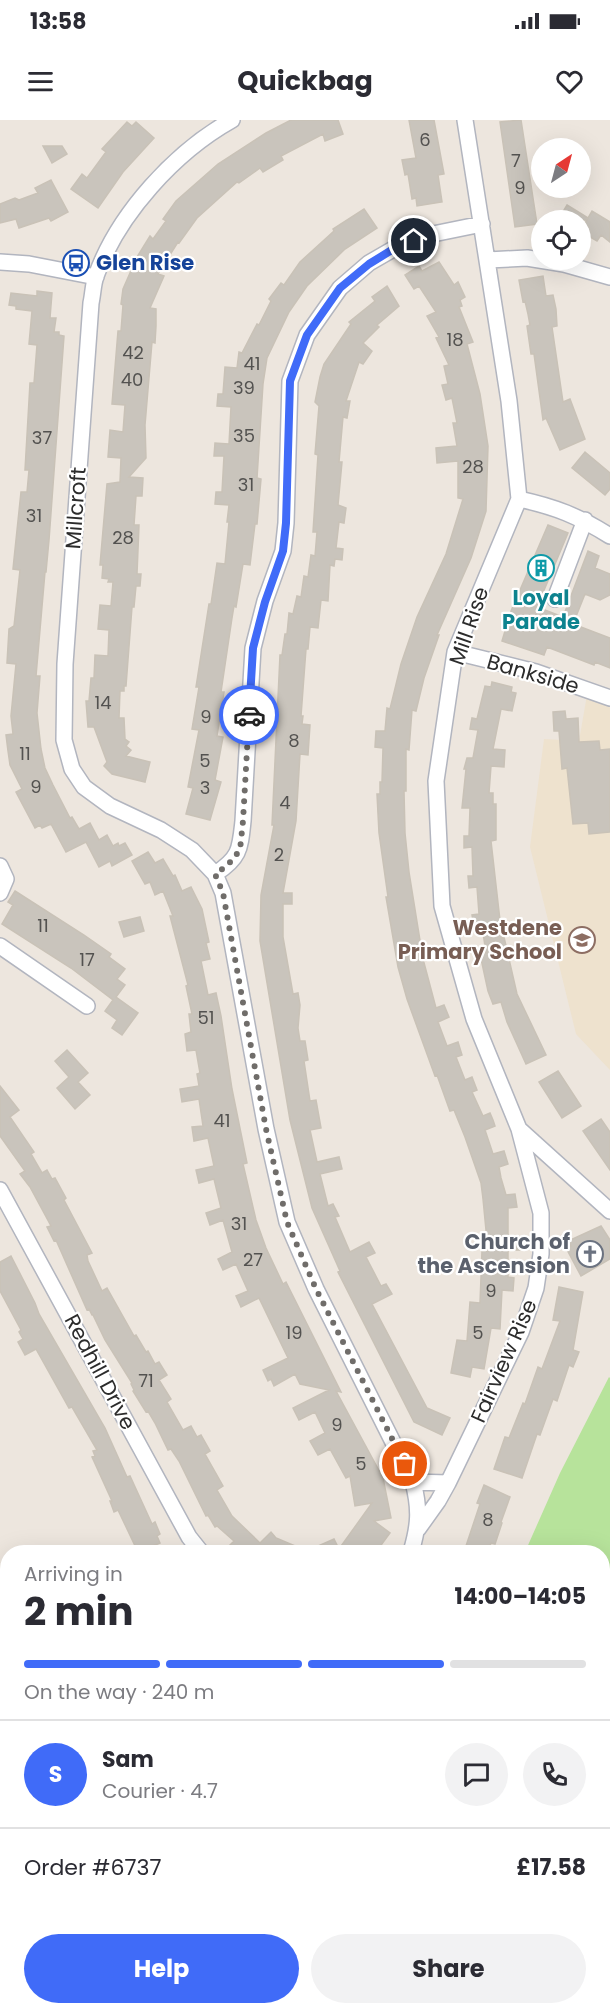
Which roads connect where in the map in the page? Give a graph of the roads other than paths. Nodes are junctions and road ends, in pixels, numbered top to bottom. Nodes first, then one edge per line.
1 (231, 120) edge
2 (465, 120) edge
3 (482, 224) junction
4 (488, 260) junction
5 (0, 262) edge
6 (610, 277) edge
7 (96, 278) junction
8 (519, 499) junction
9 (585, 520) junction
10 (610, 536) edge
11 (555, 599) dead end
12 (455, 652) junction
13 (610, 698) edge
14 (0, 866) edge
15 (215, 874) junction
16 (0, 893) edge
17 (0, 946) edge
18 (87, 1006) dead end
19 (519, 1129) junction
20 (562, 1169) junction
21 (533, 1182) junction
22 (0, 1190) edge
23 (610, 1211) edge
24 (413, 1482) junction
25 (448, 1483) junction
26 (418, 1528) junction
27 (195, 1545) edge
28 (413, 1545) edge

1 - 7 street, Millcroft
2 - 3 street, Mill Rise
3 - 4 street, Mill Rise
3 - 15 street
4 - 6 street
4 - 8 street, Mill Rise
5 - 7 street
7 - 15 street, Millcroft
8 - 9 street
8 - 12 street, Mill Rise
9 - 10 street
9 - 11 street
12 - 13 street, Bankside
12 - 19 street, Mill Rise
14 - 16 street
15 - 24 street
17 - 18 street
19 - 20 street
19 - 21 street, Fairview Rise
20 - 21 street
20 - 23 street
21 - 25 street, Fairview Rise
22 - 27 street, Redhill Drive
24 - 25 street
24 - 26 street
25 - 26 street, Fairview Rise
26 - 28 street

